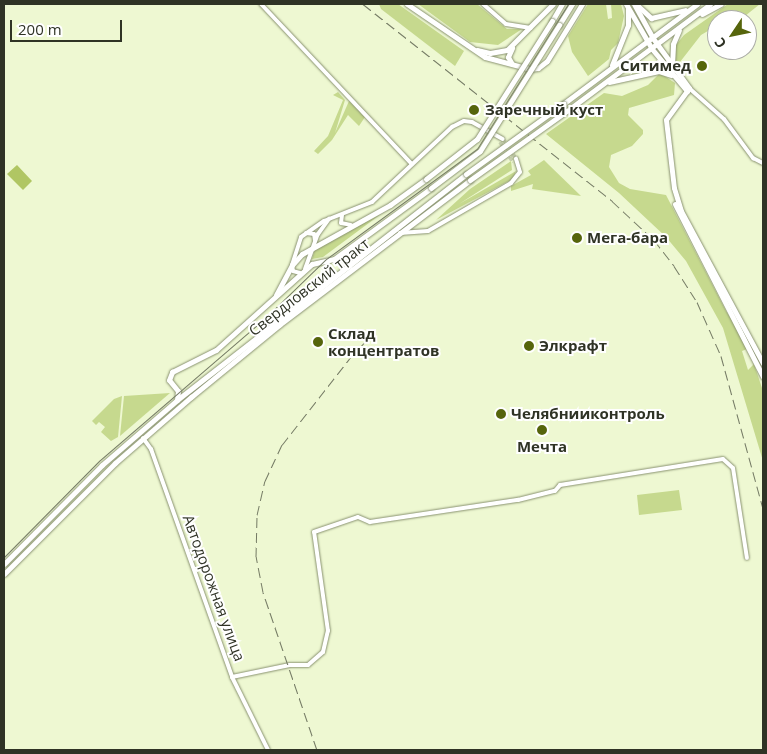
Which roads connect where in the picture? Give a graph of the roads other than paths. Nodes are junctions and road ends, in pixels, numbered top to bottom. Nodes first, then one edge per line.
1 (261, 4) edge
2 (407, 4) edge
3 (483, 4) edge
4 (552, 4) edge
5 (562, 4) edge
6 (572, 4) edge
7 (582, 4) edge
8 (635, 4) edge
9 (697, 4) edge
10 (710, 4) edge
11 (721, 4) edge
12 (627, 6) edge
13 (690, 8) junction
14 (695, 18) junction
15 (531, 28) junction
16 (679, 30) junction
17 (652, 37) junction
18 (646, 41) junction
19 (516, 44) junction
20 (658, 45) junction
21 (470, 48) junction
22 (652, 49) junction
23 (514, 65) junction
24 (674, 70) junction
25 (605, 73) junction
26 (675, 78) junction
27 (605, 83) junction
28 (687, 89) junction
29 (501, 140) tunnel mouth
30 (515, 160) tunnel mouth
31 (763, 163) edge
32 (412, 164) junction
33 (343, 213) junction
34 (329, 219) junction
35 (354, 225) junction
36 (305, 233) junction
37 (400, 233) junction
38 (314, 245) junction
39 (707, 264) junction
40 (292, 265) junction
41 (305, 270) junction
42 (268, 305) junction
43 (763, 363) edge
44 (763, 376) edge
45 (190, 389) junction
46 (178, 391) junction
47 (177, 400) junction
48 (139, 433) junction
49 (143, 438) junction
50 (747, 558) dead end
51 (4, 564) edge
52 (4, 574) edge
53 (232, 677) junction
54 (268, 750) edge

1 - 32 street
2 - 21 main road
3 - 15 street
4 - 15 main road
5 - 35 main road, bridge
6 - 41 main road, bridge
7 - 23 main road
8 - 13 main road
8 - 17 main road
9 - 13 main road
10 - 14 main road
11 - 14 main road
12 - 18 main road
12 - 25 main road
13 - 17 main road, Свердловский тракт
14 - 16 main road, Свердловский тракт
15 - 19 main road
16 - 20 main road, Свердловский тракт
16 - 24 main road
17 - 18 main road, Свердловский тракт
17 - 20 main road
18 - 22 main road
18 - 25 main road, Свердловский тракт
19 - 21 main road
19 - 23 main road
20 - 22 main road, Свердловский тракт
20 - 24 main road
21 - 23 main road
22 - 26 main road
22 - 27 main road, Свердловский тракт
24 - 28 main road
25 - 45 main road, Свердловский тракт, bridge
26 - 27 main road
26 - 28 main road
27 - 37 main road, Свердловский тракт, bridge
28 - 31 street
28 - 39 main road
29 - 32 street
30 - 37 street
32 - 33 street
33 - 34 street
33 - 35 street
34 - 36 street
34 - 38 street
35 - 38 main road
36 - 38 street
36 - 40 street
37 - 49 main road, Свердловский тракт
38 - 40 main road
38 - 41 street
39 - 43 main road
39 - 44 main road
40 - 41 street
40 - 42 main road
41 - 42 main road
42 - 46 main road
45 - 46 main road
45 - 47 main road, Свердловский тракт
46 - 47 main road
47 - 48 main road, Свердловский тракт
48 - 49 main road, Автодорожная улица
48 - 51 main road, Свердловский тракт
49 - 52 main road, Свердловский тракт
49 - 53 street, Автодорожная улица
50 - 53 street
53 - 54 street, Автодорожная улица

